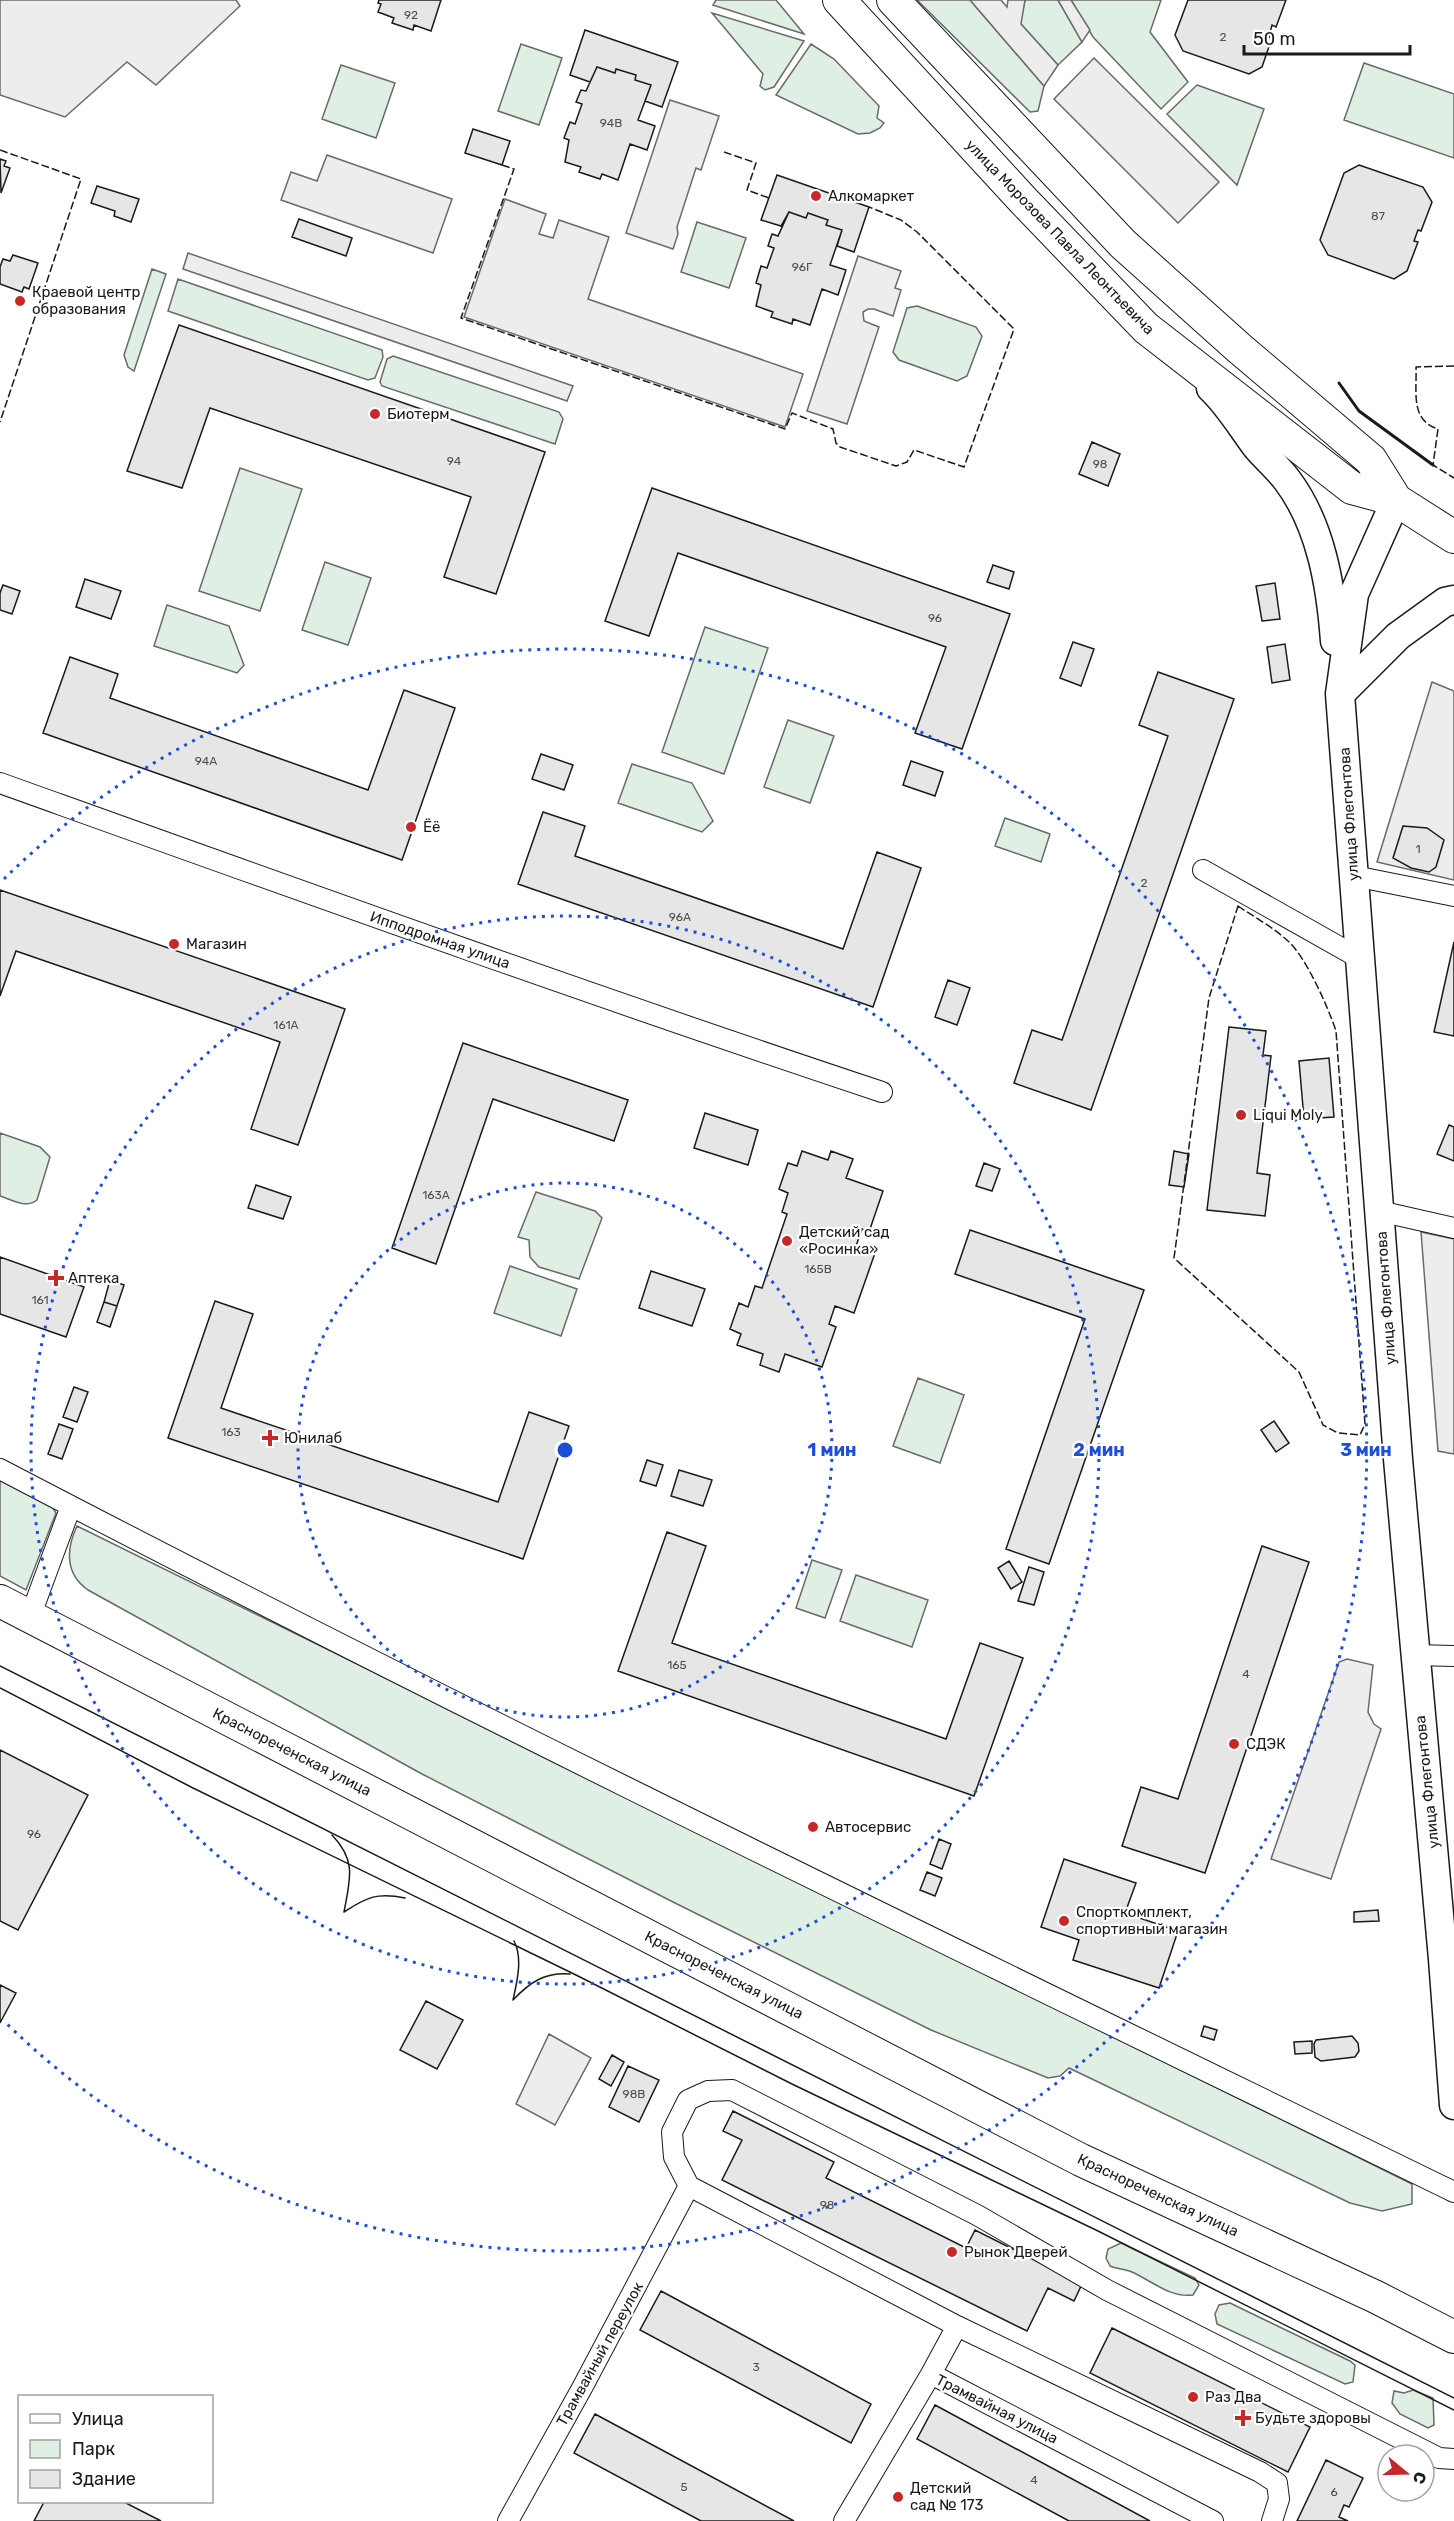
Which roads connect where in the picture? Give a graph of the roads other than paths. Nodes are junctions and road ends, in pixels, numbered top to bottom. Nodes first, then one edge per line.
1 (839, 0) edge
2 (893, 0) edge
3 (1174, 351) junction
4 (1396, 501) junction
5 (1454, 537) edge
6 (1454, 600) edge
7 (1340, 694) junction
8 (0, 783) edge
9 (1203, 870) dead end
10 (1354, 876) junction
11 (1454, 896) edge
12 (1359, 958) junction
13 (882, 1092) dead end
14 (1379, 1211) junction
15 (1454, 1228) edge
16 (0, 1469) edge
17 (71, 1506) junction
18 (0, 1601) edge
19 (30, 1617) junction
20 (1414, 1654) junction
21 (1454, 1656) edge
22 (1449, 1962) edge
23 (1454, 2105) edge
24 (689, 2186) junction
25 (1454, 2192) edge
26 (957, 2326) junction
27 (1454, 2337) edge
28 (931, 2374) junction
29 (1454, 2459) edge
30 (508, 2521) edge
31 (844, 2521) edge
32 (1213, 2521) edge
33 (1272, 2521) edge

1 - 3 main road, улица Морозова Павла Леонтьевича
2 - 4 main road, улица Морозова Павла Леонтьевича
3 - 4 main road, улица Морозова Павла Леонтьевича
3 - 7 street
4 - 5 main road, улица Морозова Павла Леонтьевича
4 - 7 street, улица Флегонтова
6 - 7 street
7 - 10 street, улица Флегонтова
8 - 13 street, Ипподромная улица
9 - 12 street
10 - 11 street
10 - 12 street, улица Флегонтова
12 - 14 street, улица Флегонтова
14 - 15 street
14 - 20 street, улица Флегонтова
16 - 17 street
17 - 19 street
17 - 25 street
18 - 19 main road, Краснореченская улица
19 - 27 main road, Краснореченская улица
20 - 21 street
20 - 22 street, улица Флегонтова
22 - 23 street, улица Флегонтова
24 - 26 street
24 - 29 street
24 - 30 street, Трамвайный переулок
26 - 28 street
26 - 33 street
28 - 31 street, Трамвайная улица
28 - 32 street, Трамвайная улица

